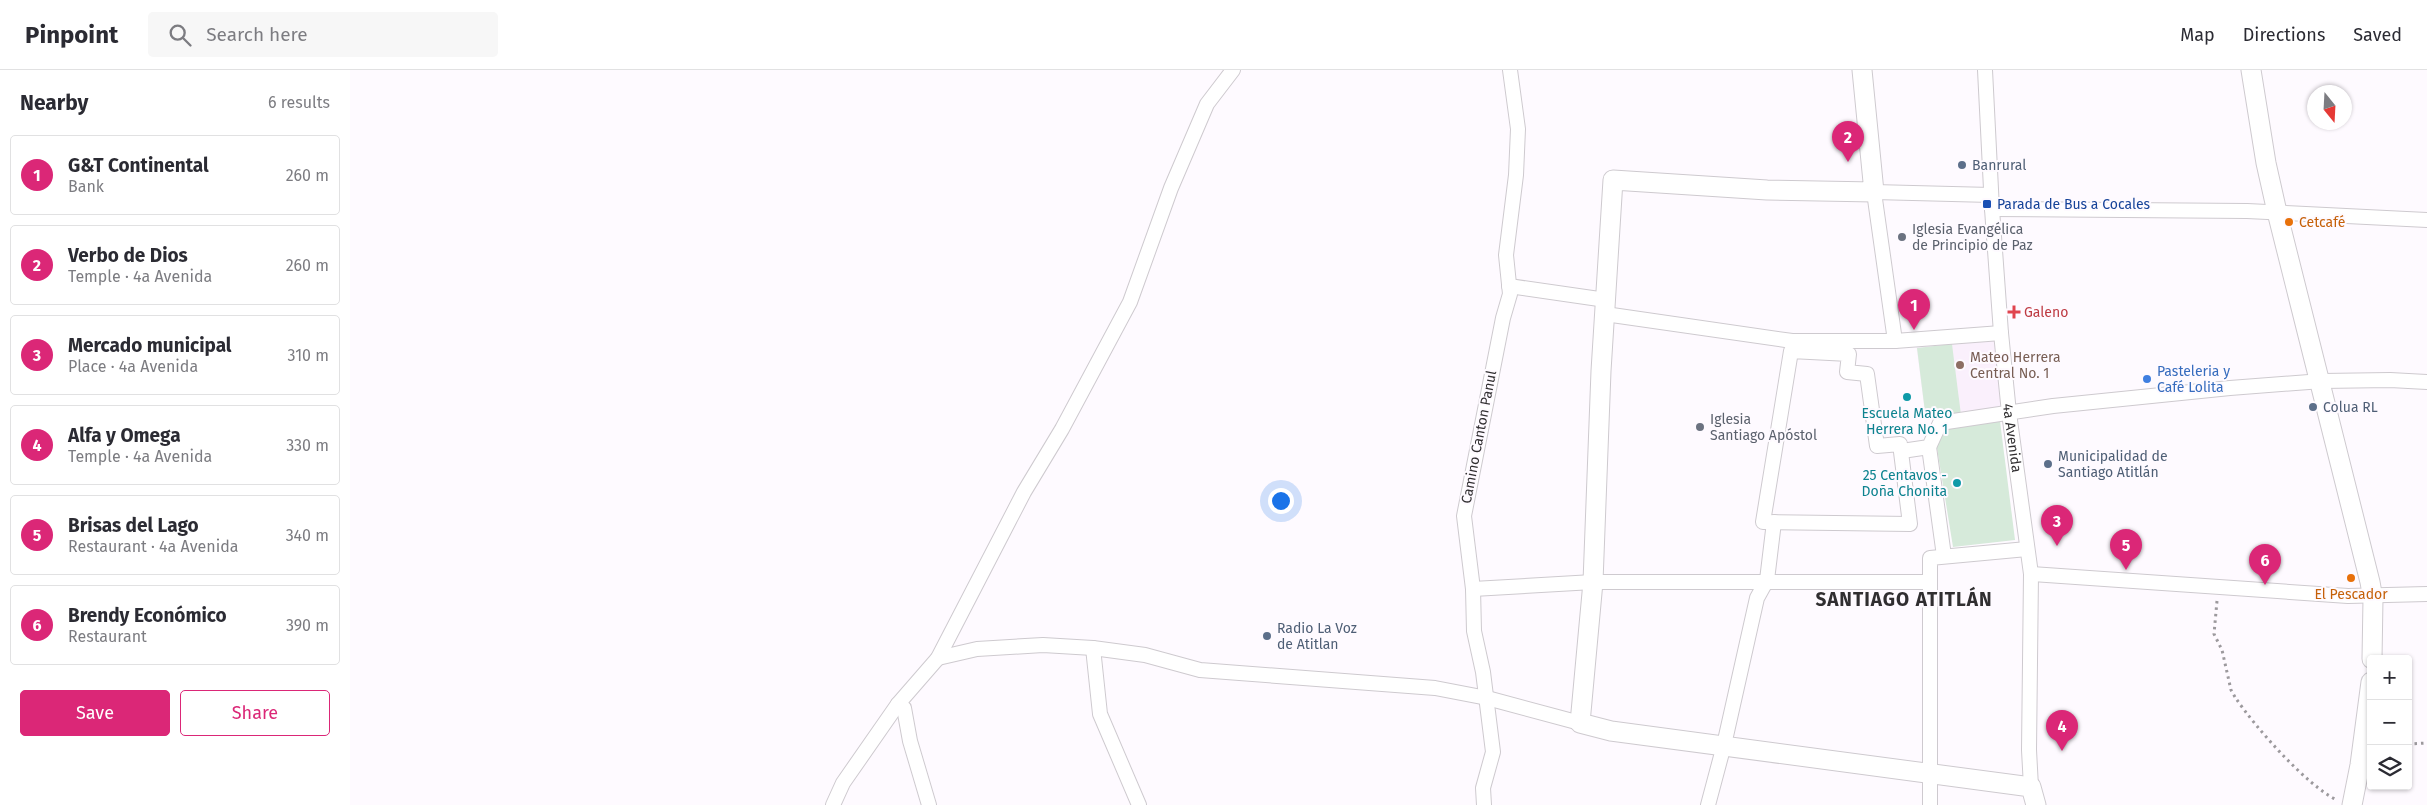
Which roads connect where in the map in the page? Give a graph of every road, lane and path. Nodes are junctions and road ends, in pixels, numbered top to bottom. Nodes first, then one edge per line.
1 (1233, 70) edge
2 (1510, 70) edge
3 (1862, 70) edge
4 (1985, 70) edge
5 (2251, 70) edge
6 (1874, 192) junction
7 (1991, 202) junction
8 (2277, 212) junction
9 (2427, 220) edge
10 (1509, 286) junction
11 (1606, 307) junction
12 (2001, 333) junction
13 (1895, 341) junction
14 (2322, 381) junction
15 (2427, 382) edge
16 (2009, 414) junction
17 (1928, 448) junction
18 (1902, 451) junction
19 (1774, 522) junction
20 (2027, 549) junction
21 (1944, 556) junction
22 (2031, 574) junction
23 (1767, 580) junction
24 (1593, 582) junction
25 (1930, 582) junction
26 (2218, 588) junction
27 (1473, 589) junction
28 (2372, 594) junction
29 (2427, 594) edge
30 (1094, 648) junction
31 (2372, 655) edge
32 (938, 658) junction
33 (1486, 698) junction
34 (2368, 700) edge
35 (898, 704) junction
36 (1580, 723) junction
37 (2427, 743) edge
38 (2412, 744) edge
39 (1724, 745) junction
40 (1930, 773) junction
41 (2034, 796) edge
42 (833, 805) edge
43 (929, 805) edge
44 (1139, 805) edge
45 (1484, 805) edge
46 (1708, 805) edge
47 (1930, 805) edge
48 (2352, 805) edge

1 - 32 street
2 - 10 street, Camino Canton Panul
3 - 6 main road
4 - 7 street, 4a Avenida
5 - 8 main road
6 - 7 street
6 - 11 main road
6 - 13 street
7 - 8 street
7 - 12 street, 4a Avenida
8 - 9 street
8 - 14 main road
10 - 11 street
10 - 27 street, Camino Canton Panul
11 - 13 street
11 - 24 main road
12 - 13 street
12 - 16 street, 4a Avenida
14 - 15 street
14 - 16 street
14 - 28 main road
16 - 17 street
16 - 20 street, 4a Avenida
17 - 18 street
17 - 21 street
18 - 19 street
18 - 19 street
19 - 23 street
20 - 21 street
20 - 22 street, 4a Avenida
21 - 25 street
22 - 26 street
22 - 41 street, 4a Avenida
23 - 24 street
23 - 25 street
23 - 39 street
24 - 27 street
24 - 36 main road
25 - 40 street
26 - 28 street
26 - 48 path
27 - 33 street, Camino Canton Panul
28 - 29 street
28 - 31 main road
30 - 32 street
30 - 33 street
30 - 44 street
32 - 35 street
33 - 36 street
33 - 45 street, Camino Canton Panul
34 - 48 main road
35 - 42 street
35 - 43 street
36 - 39 main road
37 - 38 path
39 - 40 main road
39 - 46 street
40 - 41 main road
40 - 47 street

